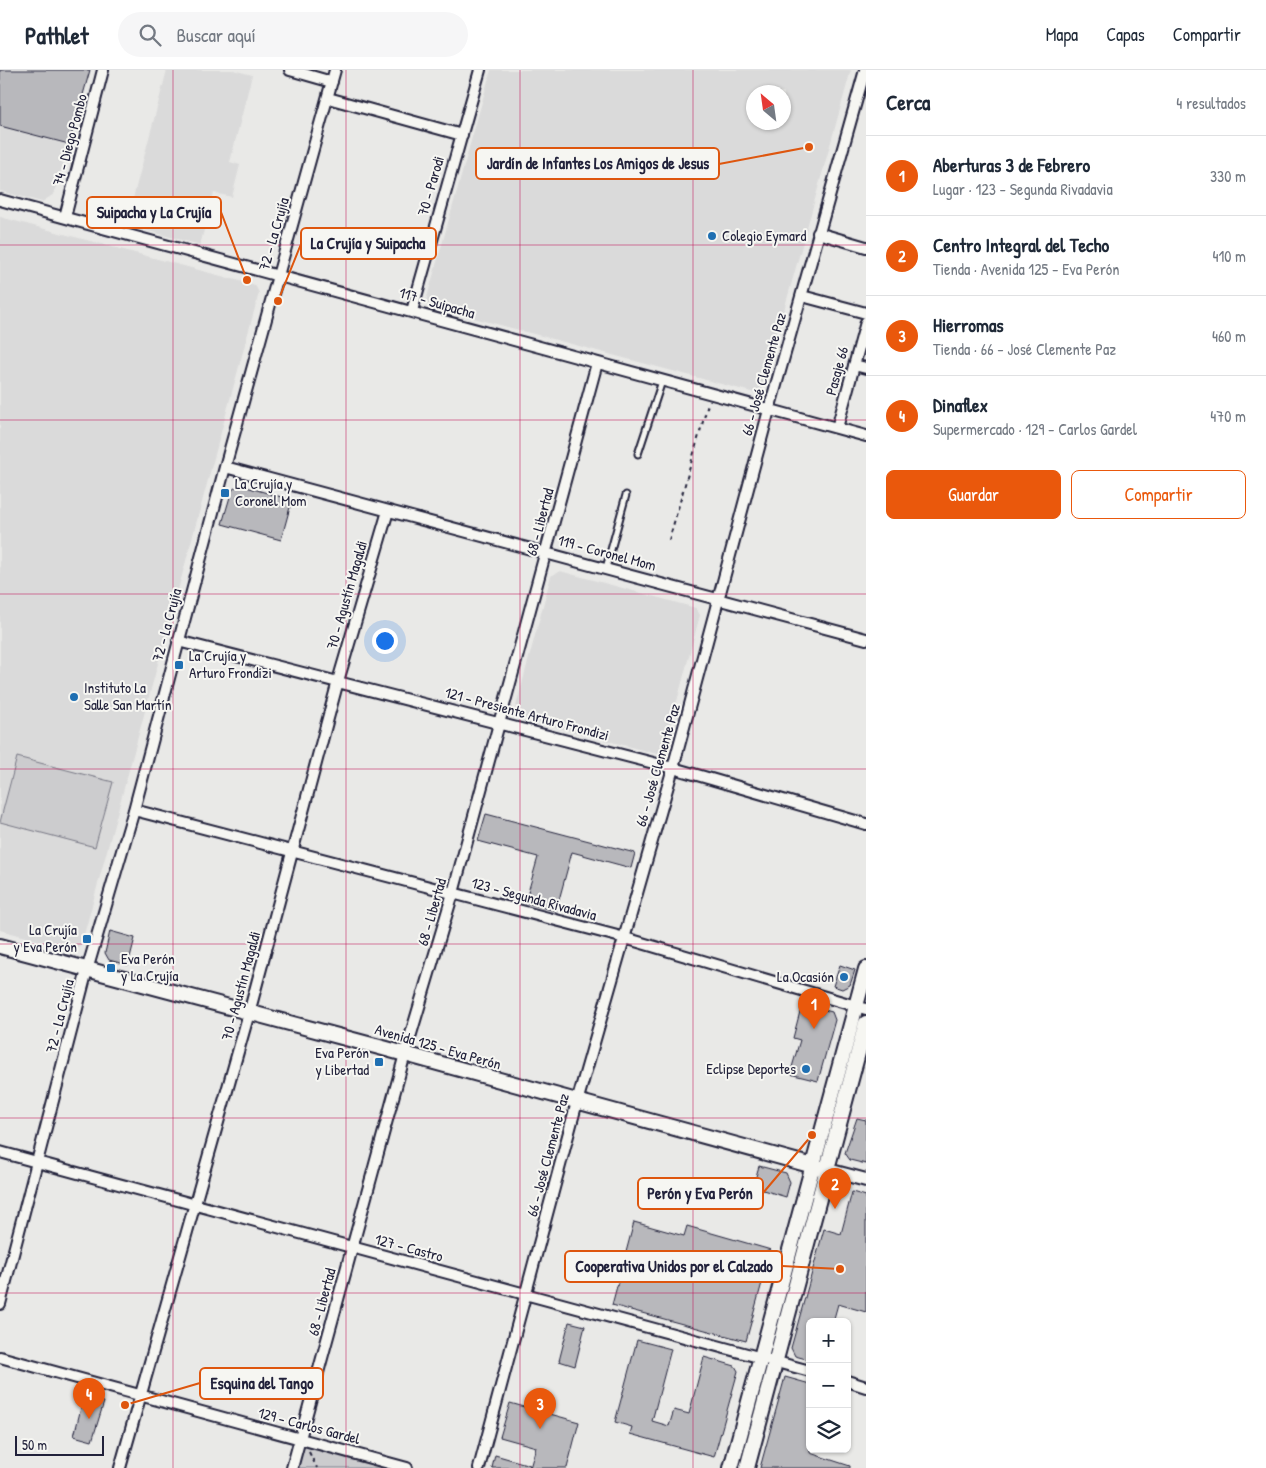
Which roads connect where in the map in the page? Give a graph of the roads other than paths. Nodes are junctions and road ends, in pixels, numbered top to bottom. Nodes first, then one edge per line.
1 (104, 70) edge
2 (290, 70) edge
3 (335, 70) edge
4 (480, 70) edge
5 (865, 70) edge
6 (332, 82) junction
7 (864, 85) edge
8 (328, 98) junction
9 (462, 135) junction
10 (0, 200) edge
11 (65, 217) junction
12 (818, 233) junction
13 (866, 247) edge
14 (278, 276) junction
15 (802, 296) junction
16 (412, 311) junction
17 (866, 313) edge
18 (866, 322) edge
19 (597, 363) junction
20 (854, 365) junction
21 (866, 368) edge
22 (662, 381) junction
23 (769, 410) junction
24 (837, 428) junction
25 (866, 436) edge
26 (638, 454) dead end
27 (225, 467) junction
28 (626, 495) dead end
29 (388, 510) junction
30 (548, 552) junction
31 (606, 568) junction
32 (720, 600) junction
33 (866, 639) edge
34 (178, 641) junction
35 (338, 681) junction
36 (498, 722) junction
37 (673, 768) junction
38 (134, 810) junction
39 (866, 824) edge
40 (293, 852) junction
41 (453, 893) junction
42 (625, 938) junction
43 (0, 946) edge
44 (866, 968) edge
45 (87, 970) junction
46 (861, 1008) edge
47 (249, 1013) junction
48 (866, 1023) edge
49 (405, 1054) junction
50 (577, 1102) junction
51 (0, 1152) edge
52 (38, 1162) junction
53 (814, 1166) junction
54 (828, 1170) junction
55 (866, 1180) edge
56 (194, 1206) junction
57 (352, 1248) junction
58 (526, 1295) junction
59 (0, 1304) edge
60 (0, 1357) edge
61 (761, 1358) junction
62 (775, 1361) junction
63 (806, 1370) edge
64 (851, 1383) edge
65 (866, 1387) edge
66 (140, 1395) junction
67 (300, 1440) junction
68 (120, 1468) edge
69 (292, 1468) edge
70 (407, 1468) edge
71 (478, 1468) edge
72 (731, 1468) edge
73 (747, 1468) edge

1 - 11 street, 74 - Diego Pombo
2 - 6 street
3 - 6 street, 72 - La Crujía
4 - 9 street, 70 - Parodi
5 - 7 street, 66 - José Clemente Paz
6 - 8 street, 72 - La Crujía
7 - 12 street, 66 - José Clemente Paz
8 - 9 street
8 - 14 street, 72 - La Crujía
9 - 16 street, 70 - Parodi
10 - 11 street, 117 - Suipacha
11 - 14 street, 117 - Suipacha
12 - 13 street
12 - 15 street, 66 - José Clemente Paz
14 - 16 street, 117 - Suipacha
14 - 27 street, 72 - La Crujía
15 - 17 street
15 - 23 street, 66 - José Clemente Paz
16 - 19 street, 117 - Suipacha
18 - 20 street, Pasaje 66
19 - 22 street, 117 - Suipacha
19 - 30 street, 68 - Libertad
20 - 21 street
20 - 24 street, Pasaje 66
22 - 23 street, 117 - Suipacha
22 - 26 lane
23 - 24 street, 117 - Suipacha
23 - 32 street, 66 - José Clemente Paz
24 - 25 street, 117 - Suipacha
27 - 29 street, 119 - Coronel Mom
27 - 34 street, 72 - La Crujía
28 - 31 lane
29 - 30 street, 119 - Coronel Mom
29 - 35 street, 70 - Agustín Magaldi
30 - 31 street, 119 - Coronel Mom
30 - 36 street, 68 - Libertad
31 - 32 street, 119 - Coronel Mom
32 - 33 street, 119 - Coronel Mom
32 - 37 street, 66 - José Clemente Paz
34 - 35 street, 121 - Presiente Arturo Frondizi
34 - 38 street, 72 - La Crujía
35 - 36 street, 121 - Presiente Arturo Frondizi
35 - 40 street, 70 - Agustín Magaldi
36 - 37 street, 121 - Presiente Arturo Frondizi
36 - 41 street, 68 - Libertad
37 - 39 street, 121 - Presiente Arturo Frondizi
37 - 42 street, 66 - José Clemente Paz
38 - 40 street, 123 - Segunda Rivadavia
38 - 45 street, 72 - La Crujía
40 - 41 street, 123 - Segunda Rivadavia
40 - 47 street, 70 - Agustín Magaldi
41 - 42 street, 123 - Segunda Rivadavia
41 - 49 street, 68 - Libertad
42 - 46 street, 123 - Segunda Rivadavia
42 - 50 street, 66 - José Clemente Paz
43 - 45 main road, Avenida 125 - Eva Perón
44 - 46 main road
45 - 47 main road, Avenida 125 - Eva Perón
45 - 52 street, 72 - La Crujía
46 - 53 main road
47 - 49 main road, Avenida 125 - Eva Perón
47 - 56 street, 70 - Agustín Magaldi
48 - 54 main road
49 - 50 main road, Avenida 125 - Eva Perón
49 - 57 street, 68 - Libertad
50 - 53 main road, Avenida 125 - Eva Perón
50 - 58 street, 66 - José Clemente Paz
51 - 52 street, 127 - Castro
52 - 56 street, 127 - Castro
52 - 59 street, 72 - La Crujía
53 - 54 main road, Avenida 125 - Eva Perón
53 - 61 main road
54 - 55 street, Avenida 125 - Eva Perón
54 - 62 main road
56 - 57 street, 127 - Castro
56 - 66 street, 70 - Agustín Magaldi
57 - 58 street, 127 - Castro
57 - 67 street, 68 - Libertad
58 - 61 street, 127 - Castro
58 - 71 street, 66 - José Clemente Paz
60 - 66 street, 129 - Carlos Gardel
61 - 62 street, 127 - Castro
61 - 72 main road
62 - 63 street, 127 - Castro
62 - 73 main road
64 - 65 street
66 - 67 street, 129 - Carlos Gardel
66 - 68 street, 70 - Agustín Magaldi
67 - 69 street, 68 - Libertad
67 - 70 street, 129 - Carlos Gardel

